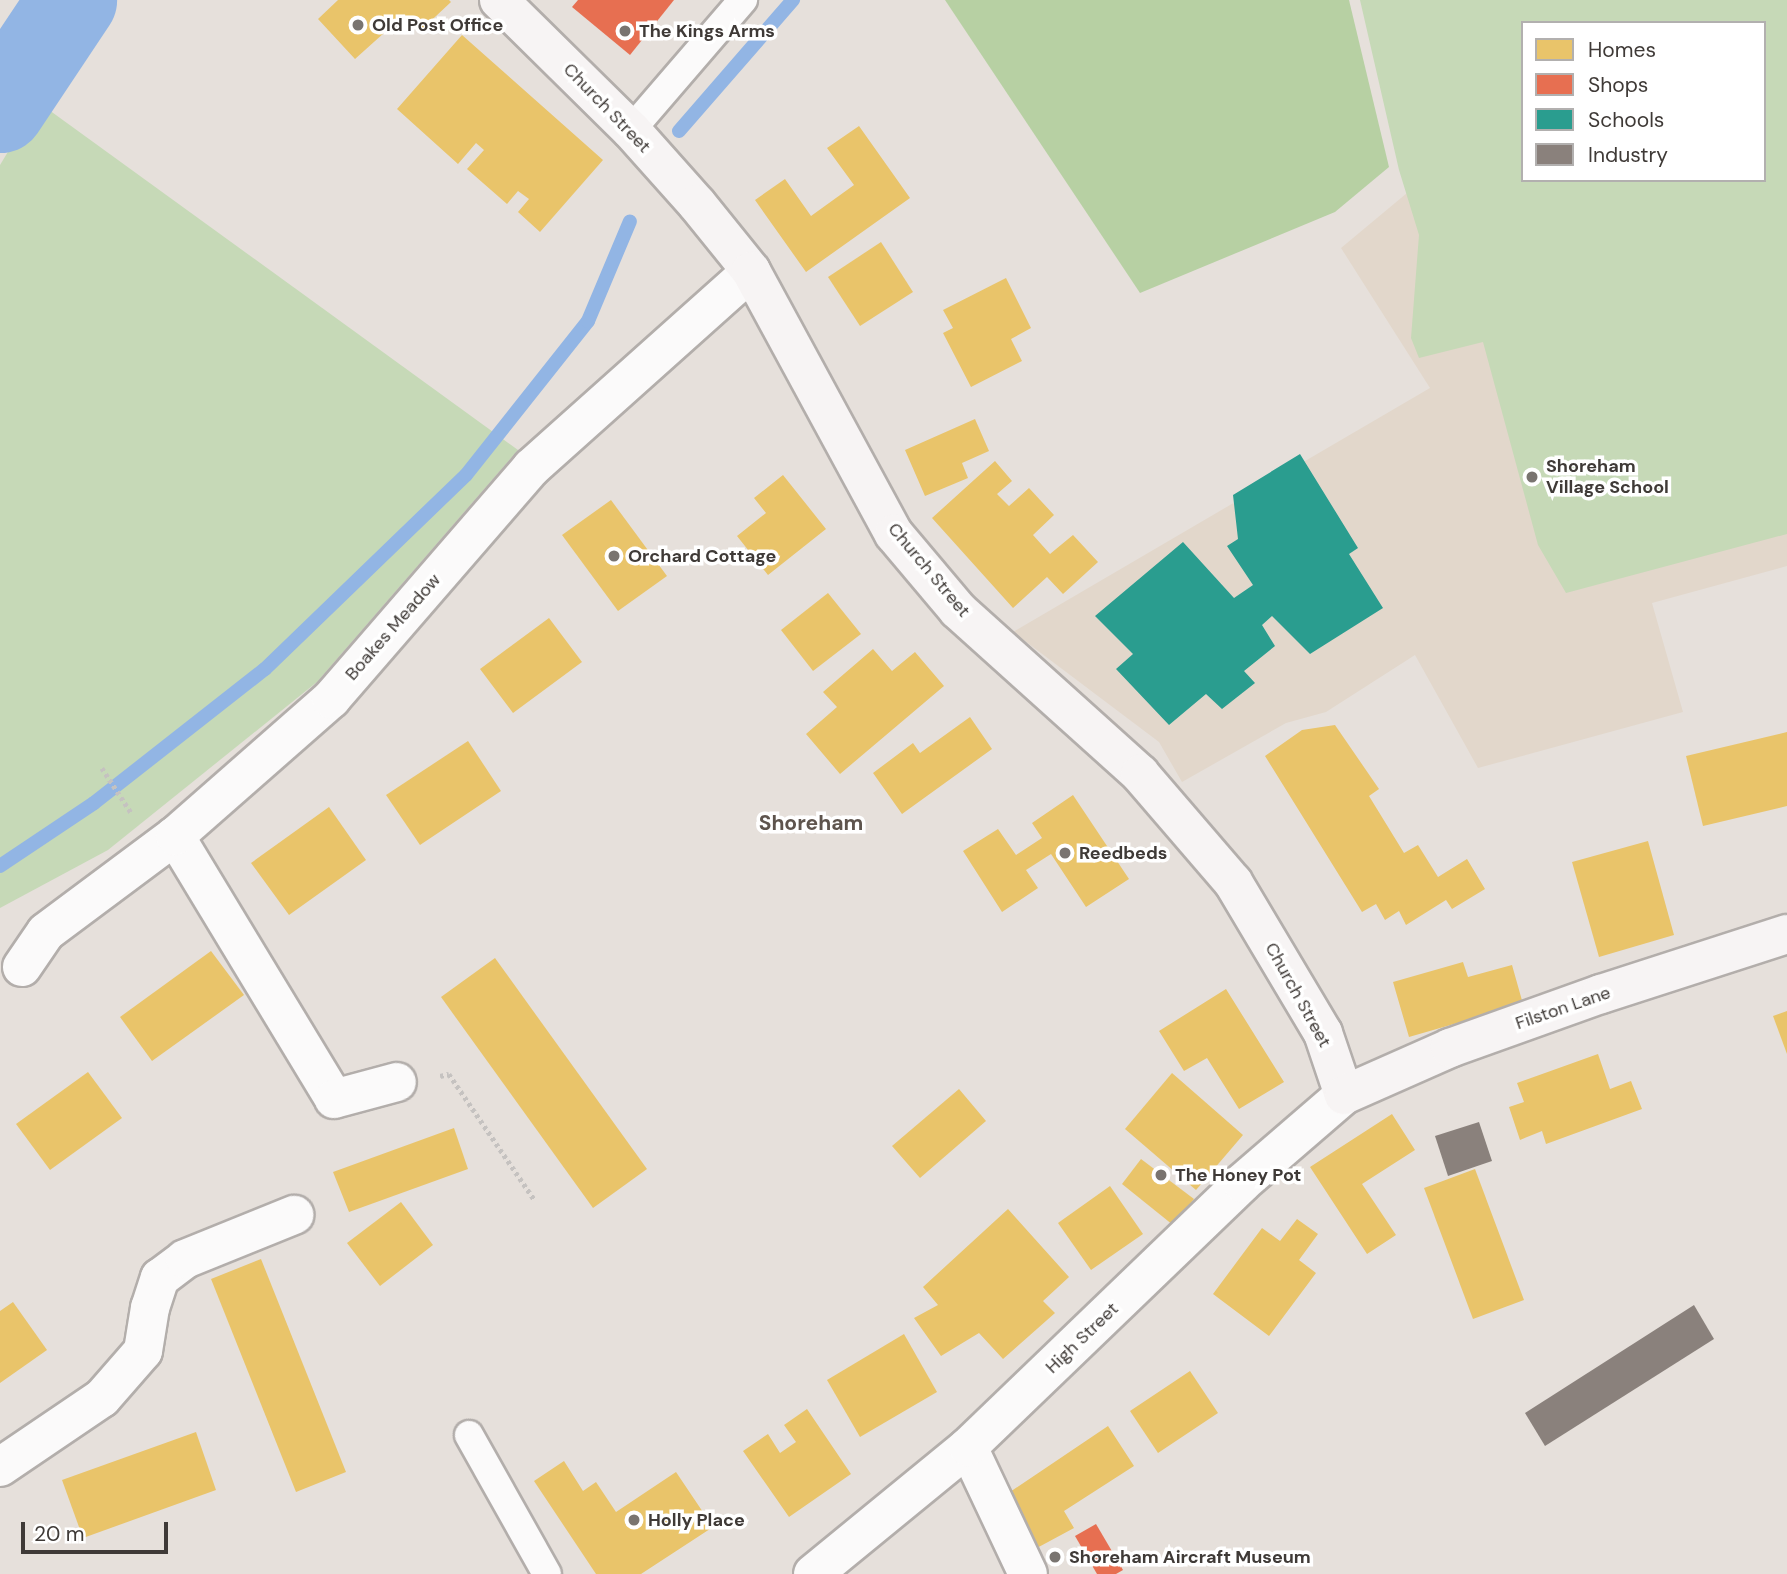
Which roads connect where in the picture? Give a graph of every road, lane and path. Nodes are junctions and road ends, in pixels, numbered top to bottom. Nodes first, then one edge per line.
1 (499, 0) edge
2 (743, 0) edge
3 (631, 130) junction
4 (751, 271) junction
5 (102, 768) dead end
6 (130, 809) dead end
7 (175, 836) junction
8 (1787, 934) edge
9 (22, 967) dead end
10 (397, 1082) joint
11 (1344, 1094) junction
12 (534, 1199) dead end
13 (295, 1214) dead end
14 (469, 1435) dead end
15 (968, 1447) junction
16 (0, 1466) edge
17 (547, 1574) edge
18 (813, 1574) edge
19 (1028, 1574) edge

1 - 3 street, Church Street
2 - 3 lane
3 - 4 street, Church Street
4 - 7 street, Boakes Meadow
4 - 11 street, Church Street
5 - 6 path
7 - 9 street, Boakes Meadow
7 - 10 street
8 - 11 street, Filston Lane
10 - 12 path
11 - 15 street, High Street
13 - 16 street
14 - 17 lane
15 - 18 street, High Street
15 - 19 street

